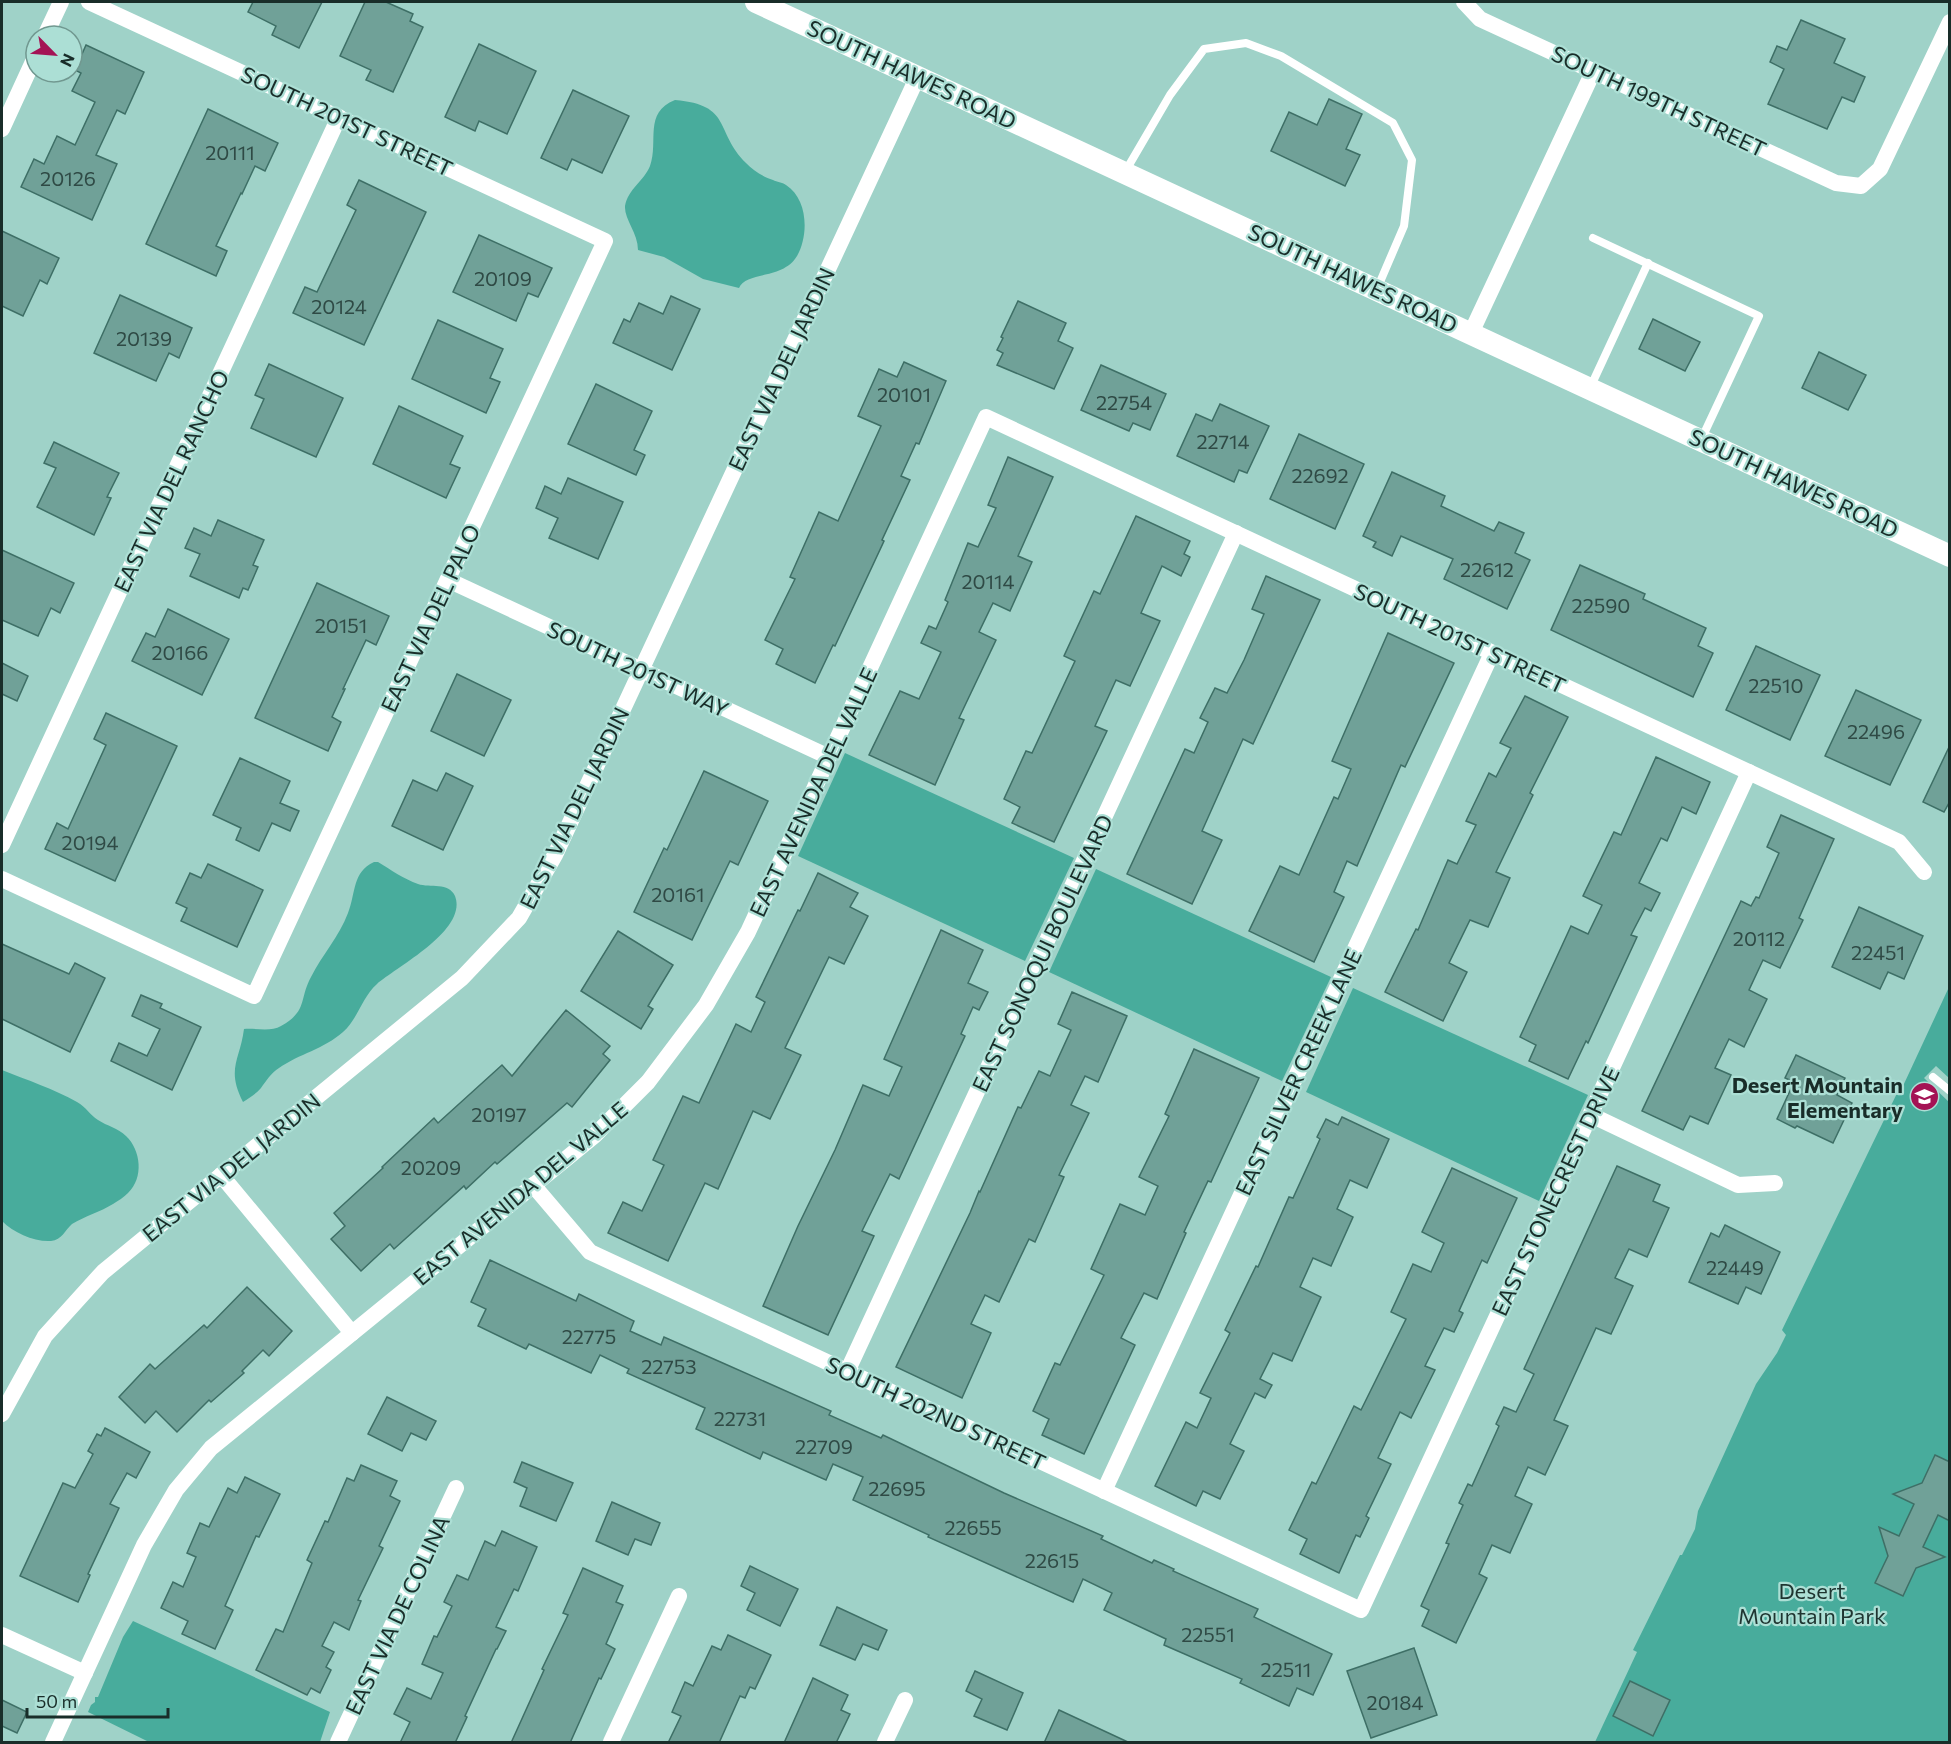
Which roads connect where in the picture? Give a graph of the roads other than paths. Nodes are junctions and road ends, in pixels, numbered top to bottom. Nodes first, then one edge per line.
1 (61, 2) edge
2 (89, 2) edge
3 (756, 2) edge
4 (1464, 2) edge
5 (1950, 22) edge
6 (51, 24) edge
7 (1593, 72) junction
8 (918, 76) junction
9 (24, 81) edge
10 (339, 117) junction
11 (2, 129) edge
12 (1125, 172) junction
13 (1593, 238) dead end
14 (605, 241) joint
15 (1648, 263) junction
16 (1377, 289) junction
17 (1471, 333) junction
18 (1590, 388) junction
19 (986, 417) joint
20 (1701, 440) junction
21 (1236, 533) junction
22 (1950, 556) edge
23 (448, 580) junction
24 (1492, 652) junction
25 (641, 670) junction
26 (829, 758) junction
27 (1749, 772) junction
28 (2, 845) edge
29 (1924, 872) dead end
30 (2, 879) edge
31 (1933, 1077) dead end
32 (1950, 1091) edge
33 (1590, 1115) junction
34 (221, 1175) junction
35 (1775, 1184) dead end
36 (533, 1185) junction
37 (352, 1334) junction
38 (848, 1372) junction
39 (2, 1414) edge
40 (456, 1488) dead end
41 (1104, 1491) junction
42 (679, 1596) dead end
43 (1361, 1610) joint
44 (2, 1635) edge
45 (85, 1673) junction
46 (905, 1700) dead end
47 (52, 1743) edge
48 (338, 1743) edge
49 (611, 1743) edge
50 (885, 1743) edge

1 - 6 street
2 - 10 street, SOUTH 201ST STREET
3 - 8 main road, SOUTH HAWES ROAD
4 - 7 street, SOUTH 199TH STREET
5 - 7 street, SOUTH 199TH STREET
7 - 17 street
8 - 12 main road, SOUTH HAWES ROAD
8 - 25 street, EAST VIA DEL JARDIN
9 - 11 street
10 - 14 street, SOUTH 201ST STREET
10 - 28 street, EAST VIA DEL RANCHO
12 - 16 main road, SOUTH HAWES ROAD
12 - 16 lane
13 - 15 lane
14 - 23 street, EAST VIA DEL PALO
15 - 18 lane
15 - 20 lane
16 - 17 main road, SOUTH HAWES ROAD
17 - 18 main road, SOUTH HAWES ROAD
18 - 20 main road, SOUTH HAWES ROAD
19 - 21 street, SOUTH 201ST STREET
19 - 26 street, EAST AVENIDA DEL VALLE
20 - 22 main road, SOUTH HAWES ROAD
21 - 24 street, SOUTH 201ST STREET
21 - 38 street, EAST SONOQUI BOULEVARD
23 - 25 street, SOUTH 201ST WAY
23 - 30 street, EAST VIA DEL PALO
24 - 27 street, SOUTH 201ST STREET
24 - 41 street, EAST SILVER CREEK LANE
25 - 26 street, SOUTH 201ST WAY
25 - 34 street, EAST VIA DEL JARDIN
26 - 36 street, EAST AVENIDA DEL VALLE
27 - 29 street, SOUTH 201ST STREET
27 - 33 street, EAST STONECREST DRIVE
31 - 32 lane
33 - 35 street
33 - 43 street, EAST STONECREST DRIVE
34 - 37 street
34 - 39 street, EAST VIA DEL JARDIN
36 - 37 street, EAST AVENIDA DEL VALLE
36 - 38 street, SOUTH 202ND STREET
37 - 45 street, EAST AVENIDA DEL VALLE
38 - 41 street, SOUTH 202ND STREET
40 - 48 street, EAST VIA DE COLINA
41 - 43 street, SOUTH 202ND STREET
42 - 49 street
44 - 45 street
45 - 47 street, EAST AVENIDA DEL VALLE
46 - 50 street

